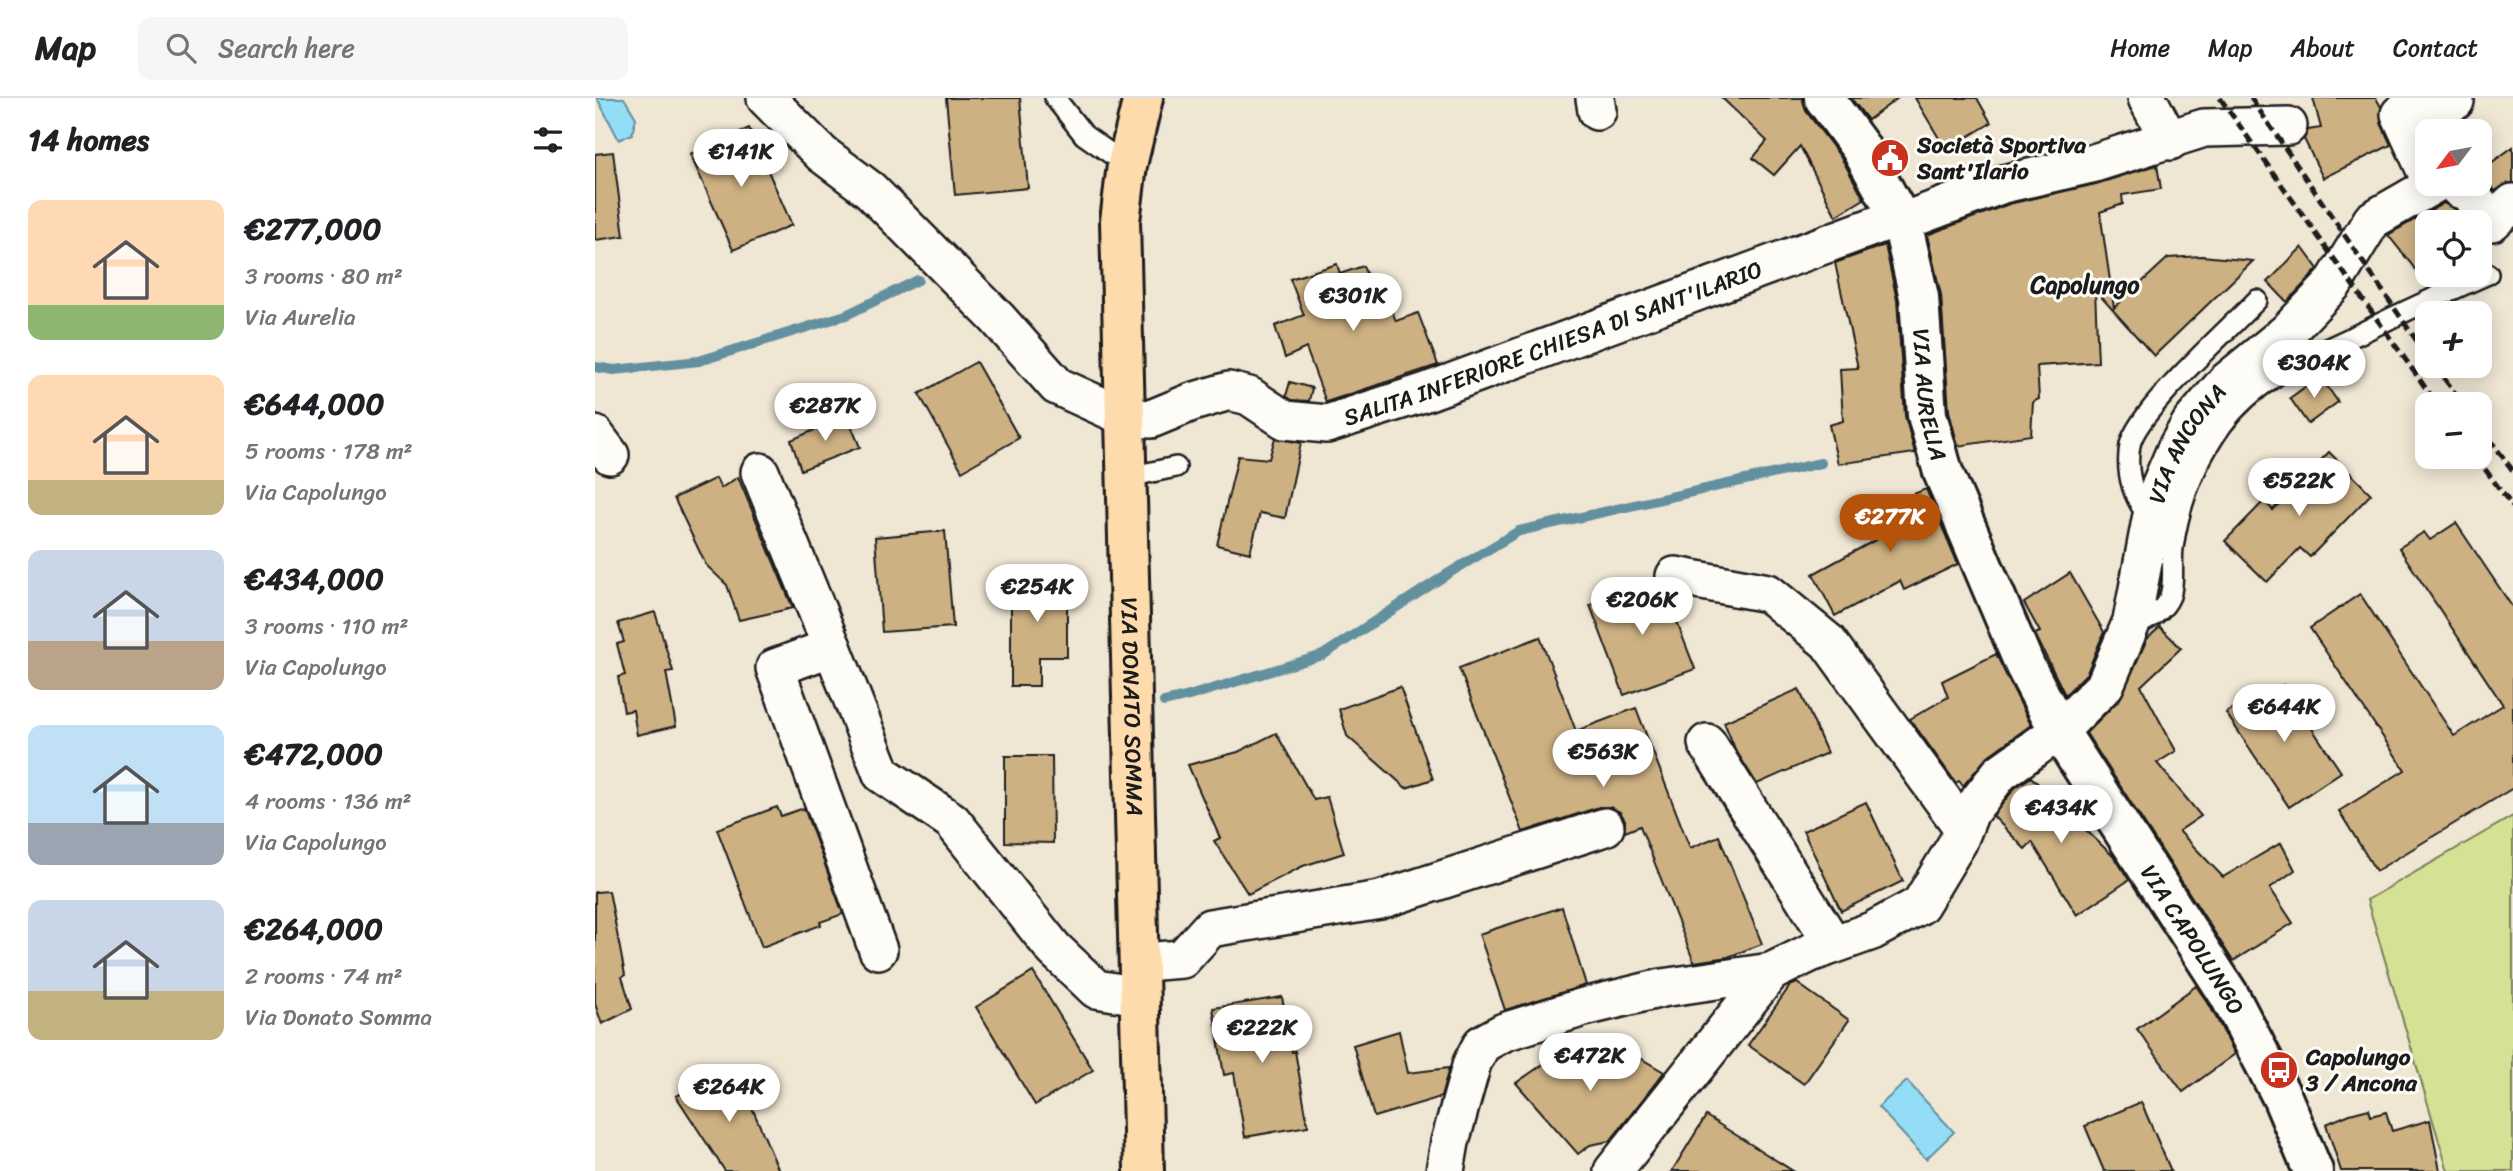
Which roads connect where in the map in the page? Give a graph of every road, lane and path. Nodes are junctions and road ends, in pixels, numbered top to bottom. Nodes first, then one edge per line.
1 (766, 98) edge
2 (1055, 98) edge
3 (1143, 98) edge
4 (1824, 98) edge
5 (2147, 98) edge
6 (2455, 101) dead end
7 (2288, 125) dead end
8 (2170, 141) junction
9 (2415, 142) edge
10 (1127, 165) junction
11 (2417, 196) edge
12 (2472, 196) edge
13 (2513, 203) edge
14 (1901, 219) junction
15 (2457, 287) edge
16 (2257, 300) dead end
17 (1125, 417) junction
18 (1177, 467) dead end
19 (759, 472) dead end
20 (1128, 477) junction
21 (2151, 520) junction
22 (1675, 576) dead end
23 (2129, 629) junction
24 (832, 647) junction
25 (2059, 731) junction
26 (1707, 743) dead end
27 (1605, 827) dead end
28 (1963, 828) junction
29 (1833, 944) junction
30 (877, 950) dead end
31 (1771, 972) junction
32 (1139, 977) junction
33 (1145, 1171) edge
34 (1445, 1171) edge
35 (1613, 1171) edge
36 (2313, 1171) edge

1 - 17 street
2 - 10 lane
3 - 10 main road, VIA DONATO SOMMA
4 - 14 street, VIA AURELIA
5 - 8 street
6 - 9 street
7 - 8 street, SALITA INFERIORE CHIESA DI SANT'ILARIO
8 - 14 street, SALITA INFERIORE CHIESA DI SANT'ILARIO
10 - 17 main road, VIA DONATO SOMMA
11 - 21 street, VIA ANCONA
12 - 13 street
14 - 17 street, SALITA INFERIORE CHIESA DI SANT'ILARIO
14 - 25 street, VIA AURELIA
15 - 23 lane, VIA ANCONA
16 - 21 lane
17 - 20 main road, VIA DONATO SOMMA
18 - 20 lane
19 - 24 street
20 - 32 main road, VIA DONATO SOMMA
21 - 23 street, VIA ANCONA
22 - 28 street
23 - 25 street, VIA ANCONA
24 - 30 street
24 - 32 street
25 - 28 street
25 - 36 street, VIA CAPOLUNGO
26 - 29 street
27 - 32 street
28 - 29 street
29 - 31 street
31 - 34 street
31 - 35 street
32 - 33 main road, VIA DONATO SOMMA

